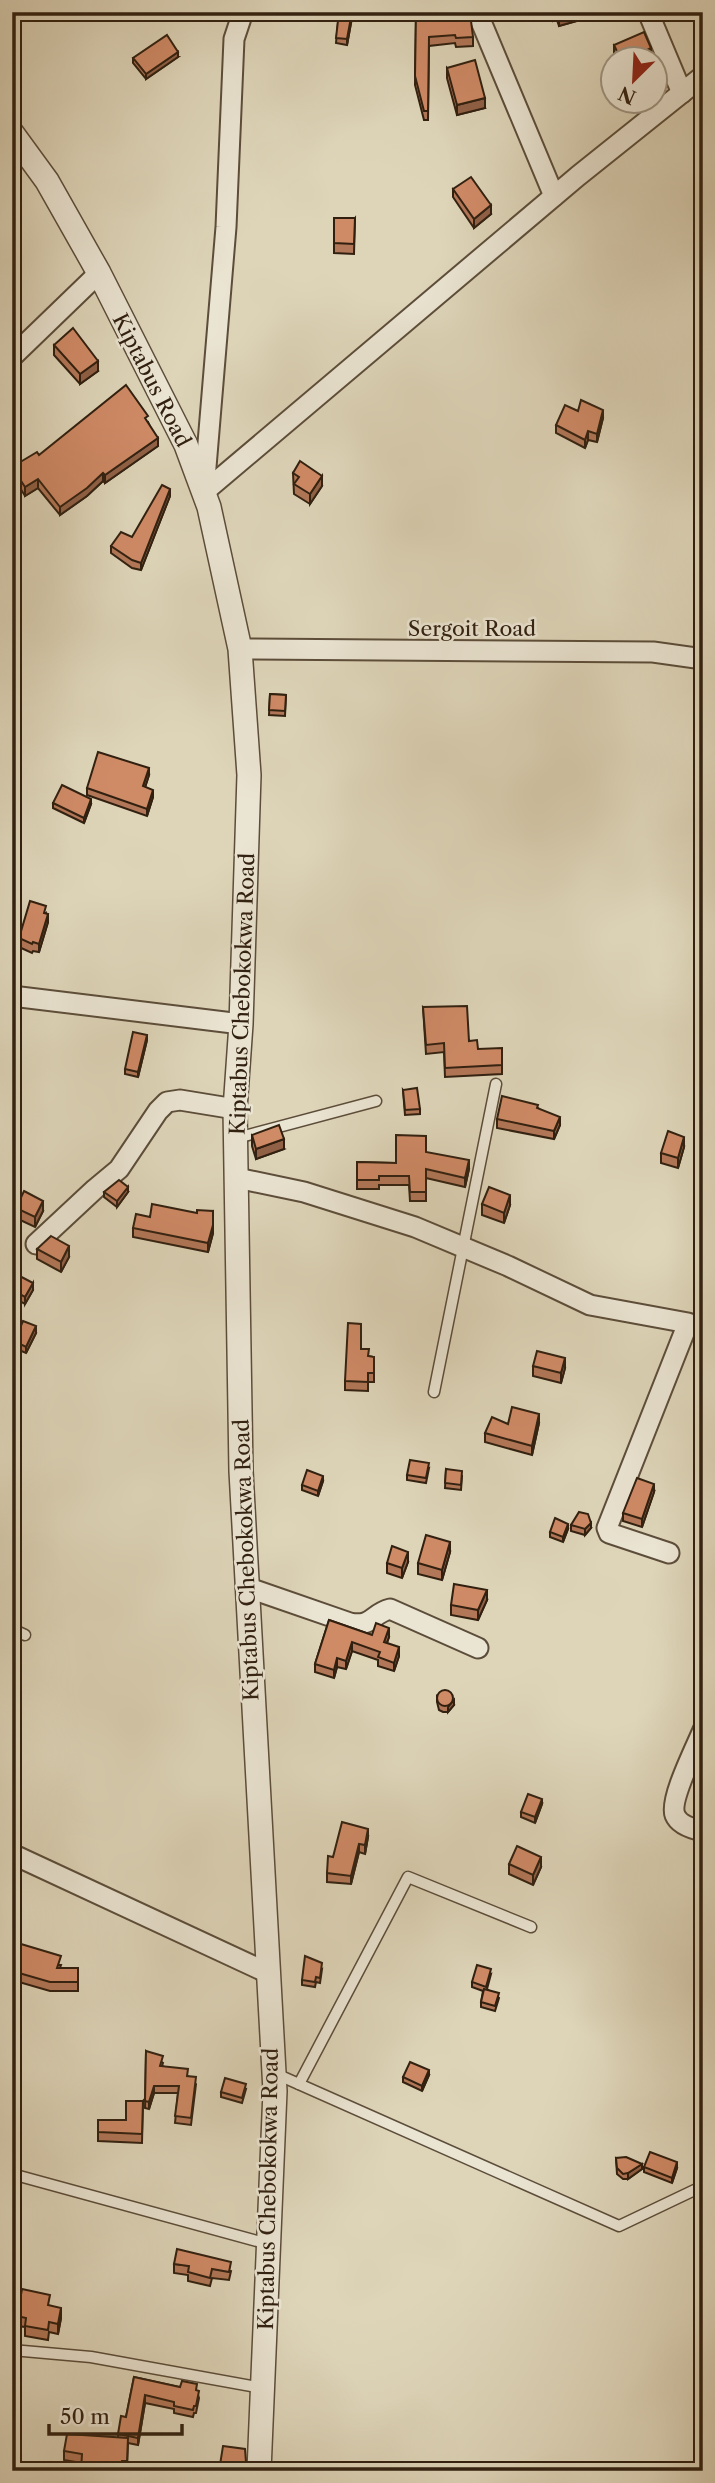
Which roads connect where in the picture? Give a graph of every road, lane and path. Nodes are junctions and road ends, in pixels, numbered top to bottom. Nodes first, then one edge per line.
1 (243, 12) edge
2 (477, 12) edge
3 (648, 12) edge
4 (703, 76) edge
5 (682, 93) junction
6 (12, 133) edge
7 (554, 196) junction
8 (99, 273) junction
9 (12, 357) edge
10 (204, 492) junction
11 (240, 649) junction
12 (703, 659) edge
13 (12, 996) edge
14 (241, 1024) junction
15 (496, 1084) dead end
16 (376, 1101) dead end
17 (235, 1109) junction
18 (237, 1138) junction
19 (237, 1178) junction
20 (36, 1244) dead end
21 (462, 1247) junction
22 (434, 1392) dead end
23 (669, 1553) dead end
24 (246, 1587) junction
25 (12, 1629) edge
26 (25, 1635) dead end
27 (478, 1648) dead end
28 (703, 1730) edge
29 (703, 1831) edge
30 (12, 1854) edge
31 (531, 1927) dead end
32 (268, 1973) junction
33 (274, 2073) junction
34 (299, 2084) junction
35 (12, 2174) edge
36 (703, 2186) edge
37 (268, 2244) junction
38 (12, 2350) edge
39 (262, 2388) junction
40 (259, 2471) edge

1 - 10 street
2 - 7 street
3 - 5 street
4 - 5 street
5 - 7 street
6 - 8 street, Kiptabus Road
7 - 10 street
8 - 9 street
8 - 10 street, Kiptabus Road
10 - 11 street, Kiptabus Road
11 - 12 street, Sergoit Road
11 - 14 street, Kiptabus Chebokokwa Road
13 - 14 street
14 - 17 street, Kiptabus Chebokokwa Road
15 - 21 lane
16 - 18 lane
17 - 18 street, Kiptabus Chebokokwa Road
17 - 20 street
18 - 19 street, Kiptabus Chebokokwa Road
19 - 21 street
19 - 24 street, Kiptabus Chebokokwa Road
21 - 22 lane
21 - 23 street
24 - 27 street
24 - 32 street, Kiptabus Chebokokwa Road
25 - 26 lane
28 - 29 street
30 - 32 street
31 - 34 lane
32 - 33 street, Kiptabus Chebokokwa Road
33 - 34 lane
33 - 37 street, Kiptabus Chebokokwa Road
34 - 36 lane
35 - 37 lane
37 - 39 street, Kiptabus Chebokokwa Road
38 - 39 lane
39 - 40 street, Kiptabus Chebokokwa Road

